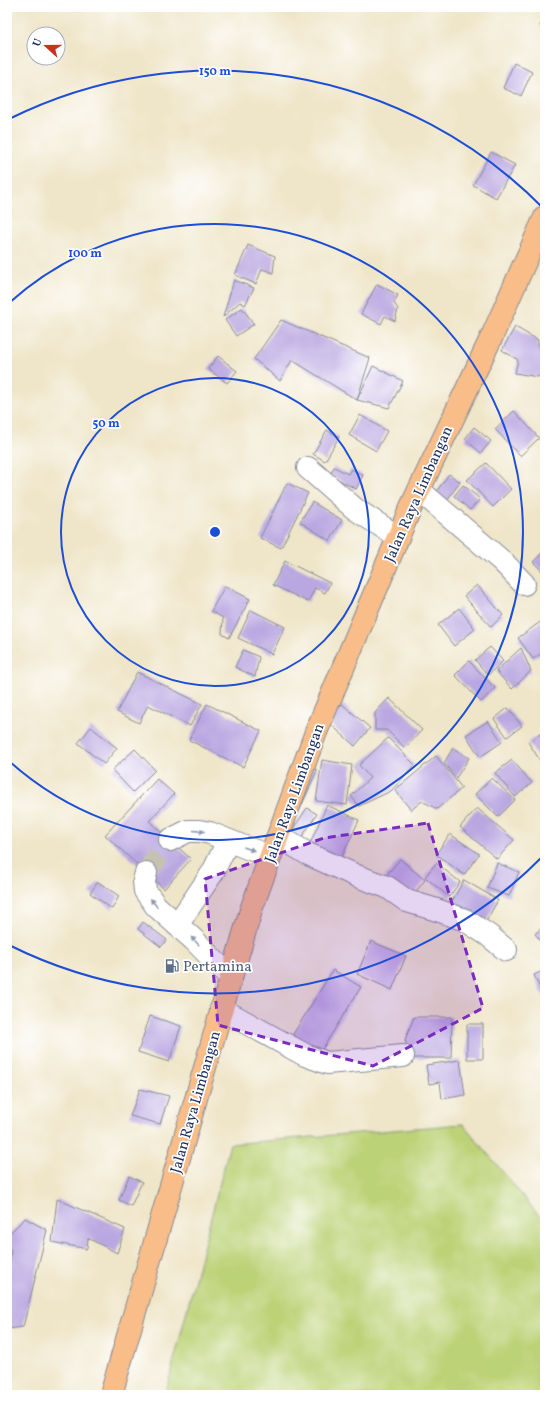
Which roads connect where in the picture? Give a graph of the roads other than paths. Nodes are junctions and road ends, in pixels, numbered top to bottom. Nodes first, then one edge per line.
1 (545, 217) edge
2 (540, 242) edge
3 (308, 468) dead end
4 (419, 490) junction
5 (398, 537) junction
6 (524, 584) dead end
7 (170, 840) tunnel mouth
8 (228, 841) junction
9 (274, 846) junction
10 (146, 873) tunnel mouth
11 (177, 925) junction
12 (506, 950) dead end
13 (231, 978) junction
14 (221, 1009) junction
15 (403, 1056) dead end
16 (111, 1395) edge

1 - 2 highway, Jalan Raya Limbangan
2 - 4 highway, Jalan Raya Limbangan
3 - 5 street
4 - 5 highway, Jalan Raya Limbangan
4 - 6 street
5 - 9 highway, Jalan Raya Limbangan
7 -> 8 street
8 -> 9 street
8 - 11 street
9 - 12 street
9 - 13 highway, Jalan Raya Limbangan
11 -> 10 street
13 -> 11 street
13 - 14 highway, Jalan Raya Limbangan
14 - 15 street
14 - 16 highway, Jalan Raya Limbangan

